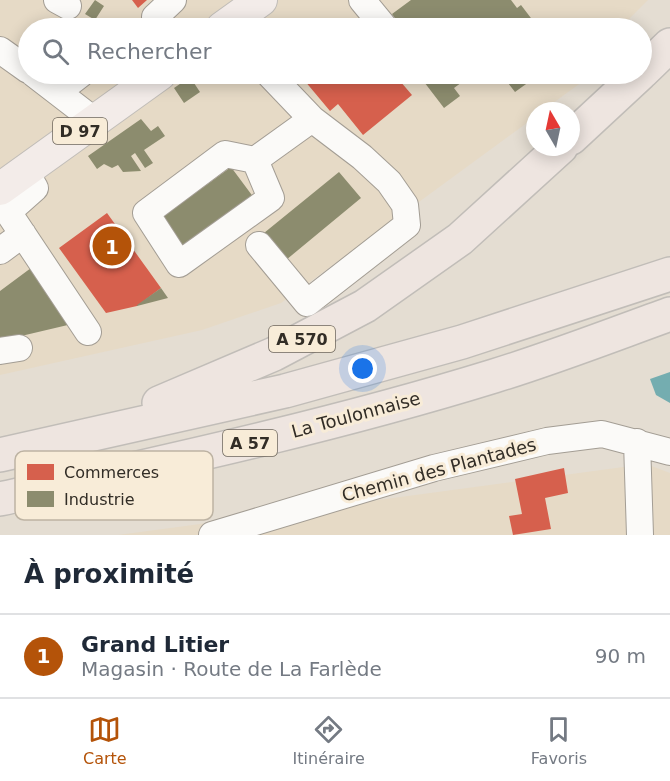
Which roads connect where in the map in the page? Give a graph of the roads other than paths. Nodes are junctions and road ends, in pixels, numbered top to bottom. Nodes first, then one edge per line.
1 (261, 0) edge
2 (362, 0) edge
3 (239, 18) edge
4 (377, 18) edge
5 (670, 45) edge
6 (0, 50) edge
7 (652, 62) edge
8 (18, 63) edge
9 (48, 84) edge
10 (69, 84) edge
11 (146, 84) edge
12 (279, 84) edge
13 (629, 84) edge
14 (59, 92) junction
15 (312, 119) junction
16 (94, 121) junction
17 (580, 130) edge
18 (551, 156) edge
19 (255, 160) junction
20 (25, 171) junction
21 (0, 189) edge
22 (23, 234) junction
23 (259, 245) dead end
24 (0, 251) edge
25 (670, 274) edge
26 (670, 314) edge
27 (670, 330) edge
28 (88, 332) dead end
29 (496, 376) junction
30 (636, 442) junction
31 (213, 452) edge
32 (670, 452) edge
33 (0, 453) edge
34 (15, 496) edge
35 (0, 499) edge
36 (212, 535) edge
37 (640, 535) edge

1 - 3 main road
2 - 4 street
5 - 7 highway
6 - 8 street
9 - 14 street
10 - 14 street
11 - 16 main road, D 97
12 - 15 street
13 - 17 highway
14 - 16 street
15 - 19 street
15 - 23 street
16 - 20 main road, D 97
18 - 33 highway, A 570
19 - 19 street
20 - 21 main road, D 97
20 - 22 street
22 - 24 street
22 - 28 street
25 - 33 highway, A 57
26 - 29 highway, La Toulonnaise / A 57
27 - 29 highway
29 - 31 highway, La Toulonnaise / A 57
30 - 32 street, Chemin des Plantades
30 - 36 street, Chemin des Plantades
30 - 37 street
34 - 35 highway, La Toulonnaise / A 57

